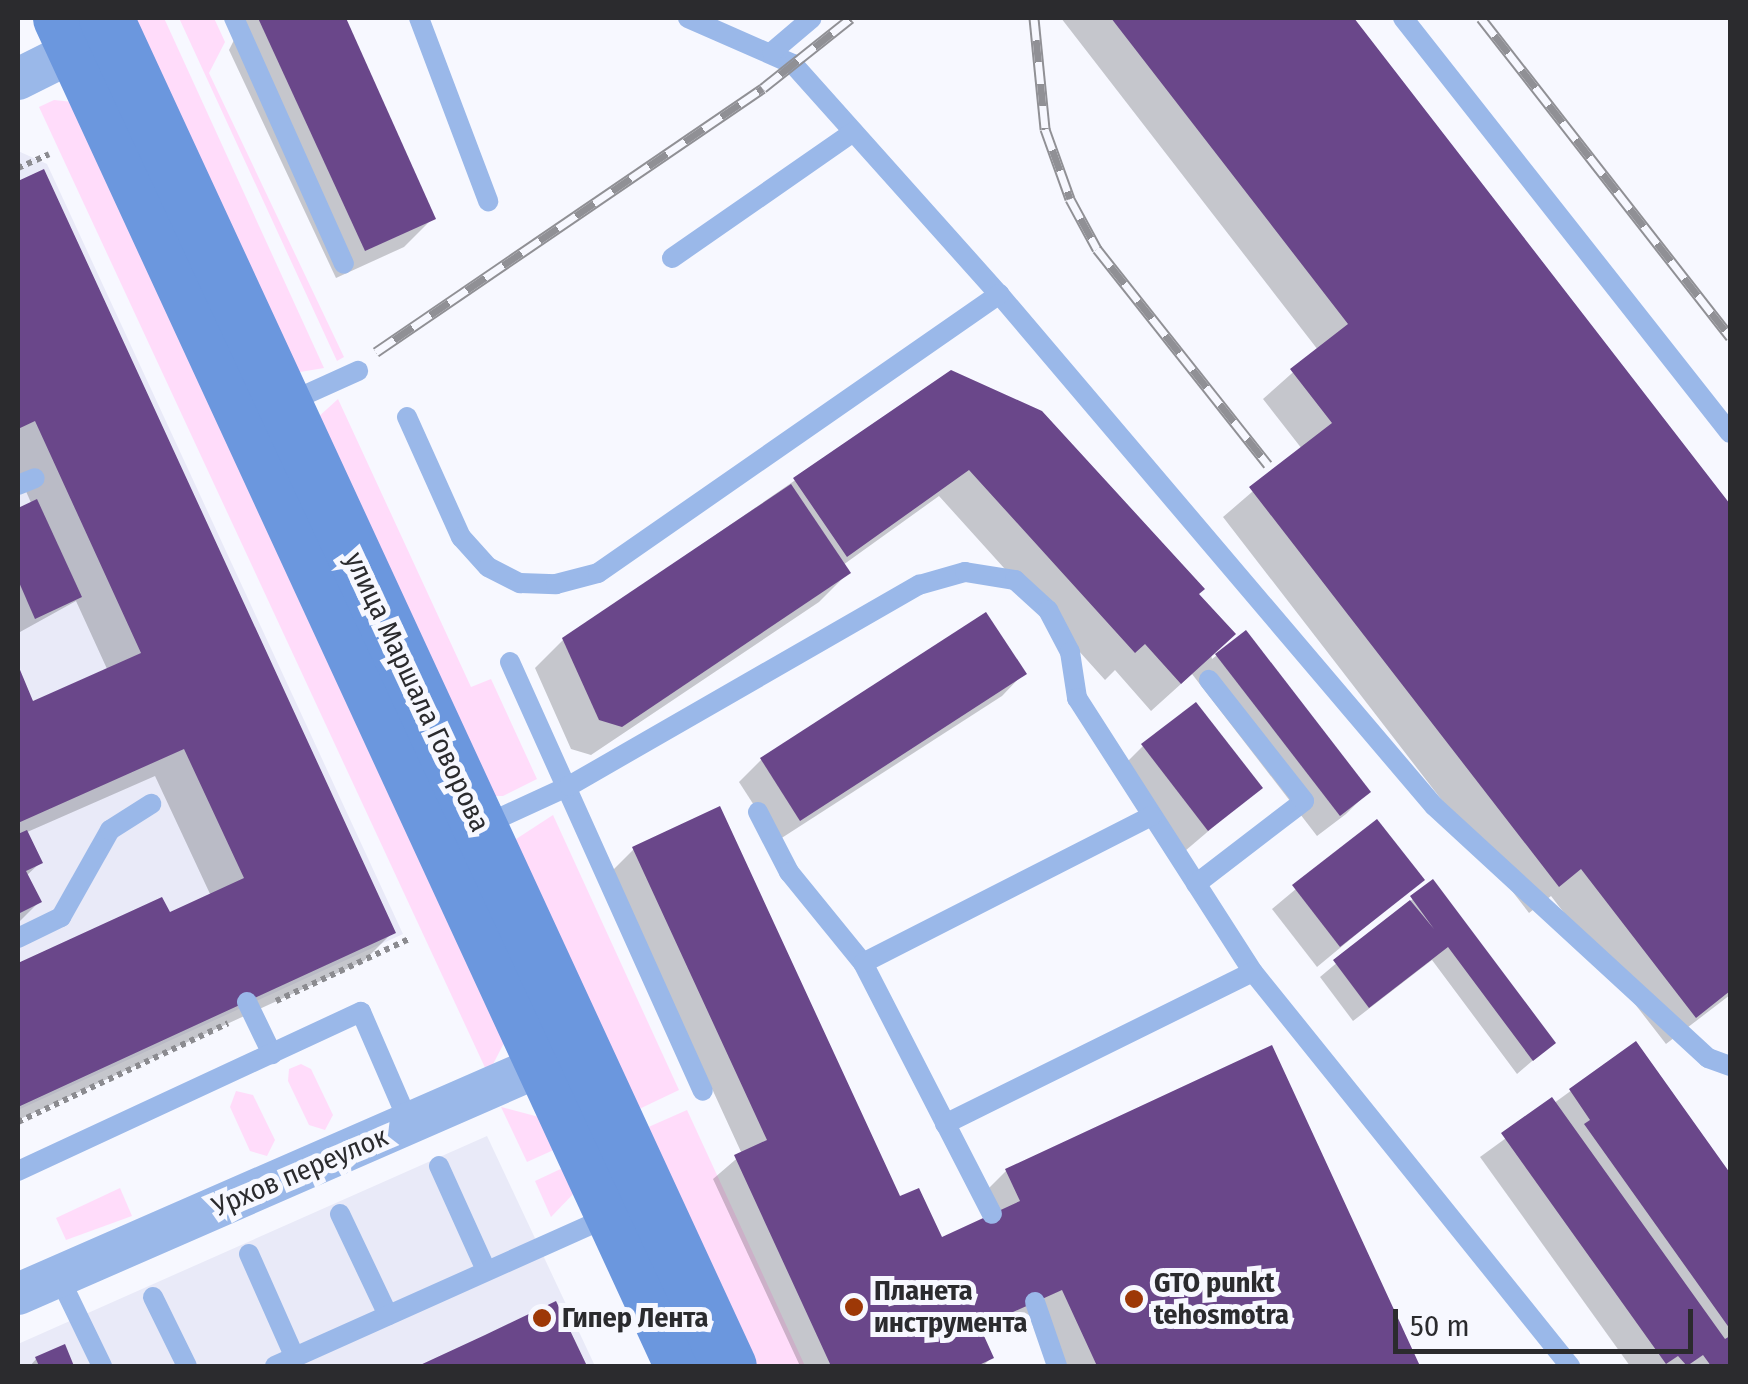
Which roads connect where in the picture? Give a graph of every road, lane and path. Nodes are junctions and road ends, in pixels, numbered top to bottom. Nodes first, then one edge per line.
1 (234, 18) edge
2 (420, 18) edge
3 (688, 18) edge
4 (812, 18) edge
5 (1403, 18) edge
6 (88, 29) edge
7 (772, 52) junction
8 (18, 79) edge
9 (853, 132) junction
10 (48, 154) dead end
11 (18, 168) edge
12 (488, 201) dead end
13 (672, 258) dead end
14 (344, 264) dead end
15 (998, 294) junction
16 (358, 371) dead end
17 (265, 412) junction
18 (407, 416) dead end
19 (1730, 433) edge
20 (510, 662) dead end
21 (1209, 680) dead end
22 (569, 786) junction
23 (150, 804) dead end
24 (758, 812) dead end
25 (1152, 816) junction
26 (460, 836) junction
27 (1196, 884) junction
28 (18, 938) edge
29 (410, 938) dead end
30 (863, 962) junction
31 (1253, 972) junction
32 (249, 1007) junction
33 (272, 1054) junction
34 (563, 1057) junction
35 (1730, 1066) edge
36 (703, 1091) dead end
37 (18, 1122) edge
38 (946, 1124) junction
39 (410, 1125) junction
40 (439, 1166) dead end
41 (18, 1171) edge
42 (340, 1214) dead end
43 (992, 1214) dead end
44 (612, 1216) junction
45 (249, 1254) dead end
46 (486, 1270) junction
47 (58, 1275) junction
48 (18, 1294) edge
49 (154, 1296) dead end
50 (1035, 1302) dead end
51 (388, 1315) junction
52 (295, 1358) junction
53 (102, 1366) edge
54 (187, 1366) edge
55 (275, 1366) edge
56 (682, 1366) edge
57 (728, 1366) edge
58 (1057, 1366) edge
59 (1570, 1366) edge

1 - 14 lane
2 - 12 lane
3 - 7 lane
4 - 7 lane
5 - 19 lane
6 - 8 street
6 - 17 street, улица Маршала Говорова
7 - 9 lane
9 - 13 lane
9 - 15 lane
10 - 11 path
15 - 18 lane
15 - 35 lane
16 - 17 lane
17 - 26 street, улица Маршала Говорова
20 - 22 lane
21 - 27 lane
22 - 25 lane
22 - 26 lane
22 - 36 lane
23 - 28 lane
24 - 30 lane
25 - 27 lane
25 - 30 lane
26 - 34 street, улица Маршала Говорова
27 - 31 lane
29 - 32 path
30 - 38 lane
31 - 38 lane
31 - 59 lane
32 - 33 lane
32 - 37 path
33 - 39 lane
33 - 41 lane
34 - 39 street, Урхов переулок
34 - 44 street, улица Маршала Говорова
34 - 57 street, улица Маршала Говорова
38 - 43 lane
39 - 47 street, Урхов переулок
40 - 46 lane
42 - 51 lane
44 - 46 lane
44 - 56 street, улица Маршала Говорова
45 - 52 lane
46 - 51 lane
47 - 48 street, Урхов переулок
47 - 53 lane
49 - 54 lane
50 - 58 lane
51 - 52 lane
52 - 55 lane

